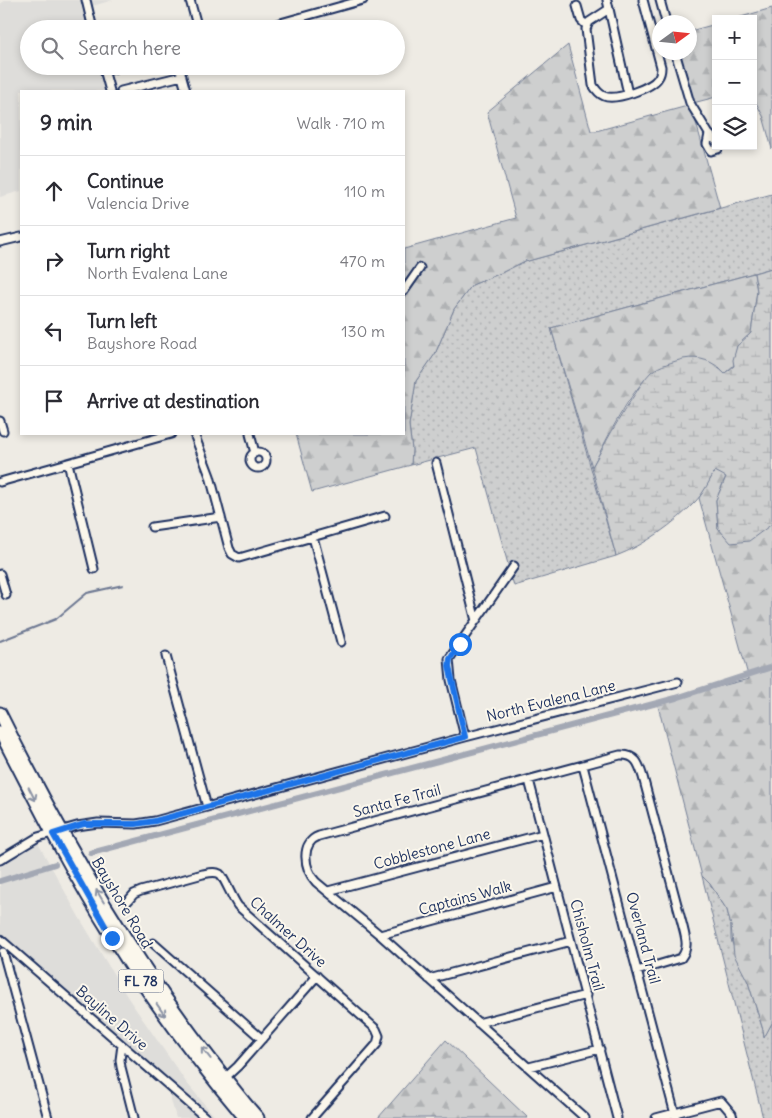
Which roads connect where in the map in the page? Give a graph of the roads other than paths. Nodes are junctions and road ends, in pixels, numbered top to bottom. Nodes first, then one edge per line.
1 (86, 0) edge
2 (190, 0) edge
3 (363, 0) edge
4 (607, 0) edge
5 (643, 0) edge
6 (660, 0) edge
7 (577, 6) dead end
8 (609, 9) junction
9 (664, 15) edge
10 (92, 20) edge
11 (196, 20) edge
12 (291, 20) edge
13 (588, 26) junction
14 (677, 60) edge
15 (106, 75) edge
16 (182, 76) joint
17 (110, 90) edge
18 (125, 90) edge
19 (186, 90) edge
20 (628, 94) junction
21 (709, 134) junction
22 (712, 137) edge
23 (714, 150) edge
24 (20, 237) edge
25 (0, 242) edge
26 (420, 268) dead end
27 (405, 289) edge
28 (0, 421) edge
29 (3, 431) dead end
30 (167, 435) edge
31 (194, 435) edge
32 (250, 435) edge
33 (255, 453) dead end
34 (68, 463) junction
35 (436, 463) dead end
36 (0, 482) edge
37 (384, 516) dead end
38 (220, 517) junction
39 (152, 527) dead end
40 (313, 537) junction
41 (514, 566) dead end
42 (94, 569) dead end
43 (0, 574) edge
44 (6, 594) dead end
45 (476, 621) junction
46 (341, 642) dead end
47 (166, 656) dead end
48 (678, 682) dead end
49 (0, 713) edge
50 (0, 732) edge
51 (465, 737) junction
52 (583, 766) junction
53 (529, 780) junction
54 (207, 807) junction
55 (58, 832) junction
56 (543, 834) junction
57 (0, 860) edge
58 (557, 887) junction
59 (328, 891) junction
60 (128, 901) dead end
61 (380, 935) junction
62 (0, 939) edge
63 (571, 941) junction
64 (153, 943) dead end
65 (7, 945) junction
66 (1, 954) edge
67 (637, 971) junction
68 (317, 976) junction
69 (429, 979) junction
70 (586, 995) junction
71 (478, 1023) junction
72 (262, 1039) junction
73 (122, 1045) junction
74 (600, 1049) junction
75 (529, 1067) junction
76 (226, 1078) junction
77 (675, 1115) edge
78 (48, 1118) edge
79 (134, 1118) edge
80 (206, 1118) edge
81 (244, 1118) edge
82 (258, 1118) edge
83 (312, 1118) edge
84 (585, 1118) edge
85 (617, 1118) edge
86 (656, 1118) edge
87 (733, 1118) edge

1 - 10 street
2 - 11 street
3 - 12 street
4 - 8 street
5 - 20 street
6 - 9 street
7 - 13 street
8 - 13 street
8 - 20 street
13 - 20 street
14 - 21 street
15 - 17 street
16 - 18 street
16 - 19 street
21 - 22 street
21 - 23 street
24 - 25 street
26 - 27 street
28 - 29 street
30 - 34 street
31 - 38 street
32 - 33 street
34 - 36 street
34 - 42 street
35 - 45 street
37 - 40 street
38 - 39 street
38 - 40 street
40 - 46 street
41 - 45 street
43 - 44 street
45 - 51 street
47 - 54 street
48 - 51 street, North Evalena Lane
49 - 55 main road, Bayshore Road / FL 78
50 -> 55 main road, Bayshore Road / FL 78
51 - 54 street, North Evalena Lane
52 - 53 street, Santa Fe Trail
52 - 67 street, Overland Trail
52 - 67 street, Santa Fe Trail
53 - 56 street, Chisholm Trail
53 - 59 street, Santa Fe Trail
54 - 55 street, North Evalena Lane
55 - 57 street, North Evalena Lane
76 -> 55 main road, Bayshore Road / FL 78
55 -> 81 main road, Bayshore Road / FL 78
56 - 58 street, Chisholm Trail
56 - 59 street, Cobblestone Lane
58 - 61 street, Captains Walk
58 - 63 street, Chisholm Trail
59 - 61 street, Santa Fe Trail
60 - 68 street, Chalmer Drive
61 - 69 street, Santa Fe Trail
62 - 65 street, Bayline Drive
63 - 69 street
63 - 70 street, Chisholm Trail
64 - 72 street
65 - 66 street
65 - 73 street, Bayline Drive
66 - 78 street
67 - 77 street, Overland Trail
68 - 72 street
68 - 83 street, Chalmer Drive
69 - 71 street, Santa Fe Trail
70 - 71 street
70 - 74 street, Chisholm Trail
71 - 75 street, Santa Fe Trail
72 - 76 street
73 - 79 street
73 - 80 street, Bayline Drive
74 - 75 street
74 - 85 street, Chisholm Trail
75 - 84 street, Santa Fe Trail
76 - 82 main road, Bayshore Road / FL 78
77 - 86 street
77 - 87 street

